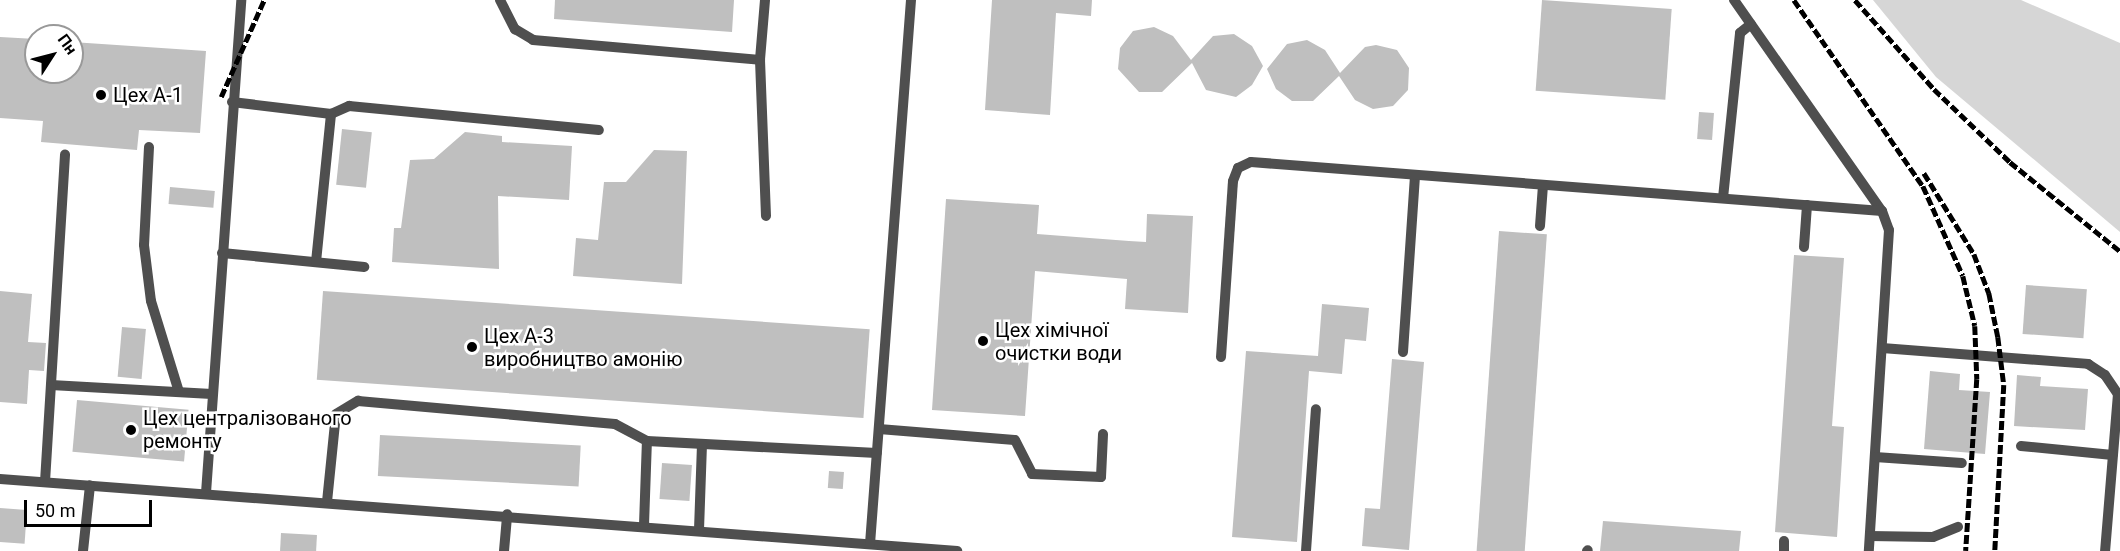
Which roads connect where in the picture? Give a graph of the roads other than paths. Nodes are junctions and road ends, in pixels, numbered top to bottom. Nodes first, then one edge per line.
1 (241, 0) edge
2 (500, 0) edge
3 (765, 0) edge
4 (911, 0) edge
5 (1734, 0) edge
6 (1750, 24) junction
7 (760, 60) junction
8 (232, 102) junction
9 (331, 114) junction
10 (599, 130) dead end
11 (149, 147) dead end
12 (65, 155) dead end
13 (1415, 175) junction
14 (1543, 184) junction
15 (1723, 198) junction
16 (1807, 205) junction
17 (1882, 211) junction
18 (766, 216) dead end
19 (1540, 226) dead end
20 (1804, 248) dead end
21 (222, 253) junction
22 (316, 262) junction
23 (364, 267) dead end
24 (1882, 348) junction
25 (1403, 352) dead end
26 (1221, 357) dead end
27 (51, 385) junction
28 (179, 392) junction
29 (213, 394) junction
30 (1316, 409) dead end
31 (879, 429) junction
32 (1103, 435) dead end
33 (647, 441) junction
34 (702, 444) junction
35 (2021, 446) dead end
36 (877, 453) junction
37 (2113, 455) junction
38 (1875, 457) junction
39 (1962, 463) dead end
40 (0, 479) edge
41 (45, 482) junction
42 (90, 485) junction
43 (206, 493) junction
44 (327, 502) junction
45 (507, 514) junction
46 (644, 525) junction
47 (1959, 526) dead end
48 (699, 530) junction
49 (1870, 536) junction
50 (870, 544) junction
51 (83, 551) edge
52 (504, 551) edge
53 (951, 551) edge
54 (957, 551) edge
55 (1306, 551) edge
56 (1869, 551) edge
57 (2104, 551) edge

1 - 8 lane
2 - 7 lane
3 - 7 lane
4 - 31 lane
5 - 6 lane
6 - 15 lane
6 - 17 lane
7 - 18 lane
8 - 9 lane
8 - 21 lane
9 - 10 lane
9 - 22 lane
11 - 28 lane
12 - 27 lane
13 - 14 lane
13 - 25 lane
13 - 26 lane
14 - 15 lane
14 - 19 lane
15 - 16 lane
16 - 17 lane
16 - 20 lane
17 - 24 lane
21 - 22 lane
21 - 29 lane
22 - 23 lane
24 - 37 lane
24 - 38 lane
27 - 28 lane
27 - 41 lane
28 - 29 lane
29 - 43 lane
30 - 55 lane
31 - 32 lane
31 - 36 lane
33 - 34 lane
33 - 44 lane
33 - 46 lane
34 - 36 lane
34 - 48 lane
35 - 37 lane
36 - 50 lane
37 - 57 lane
38 - 39 lane
38 - 49 lane
40 - 41 lane
41 - 42 lane
42 - 43 lane
42 - 51 lane
43 - 44 lane
44 - 45 lane
45 - 46 lane
45 - 52 lane
46 - 48 lane
47 - 49 lane
48 - 50 lane
49 - 56 lane
50 - 53 lane
53 - 54 lane

